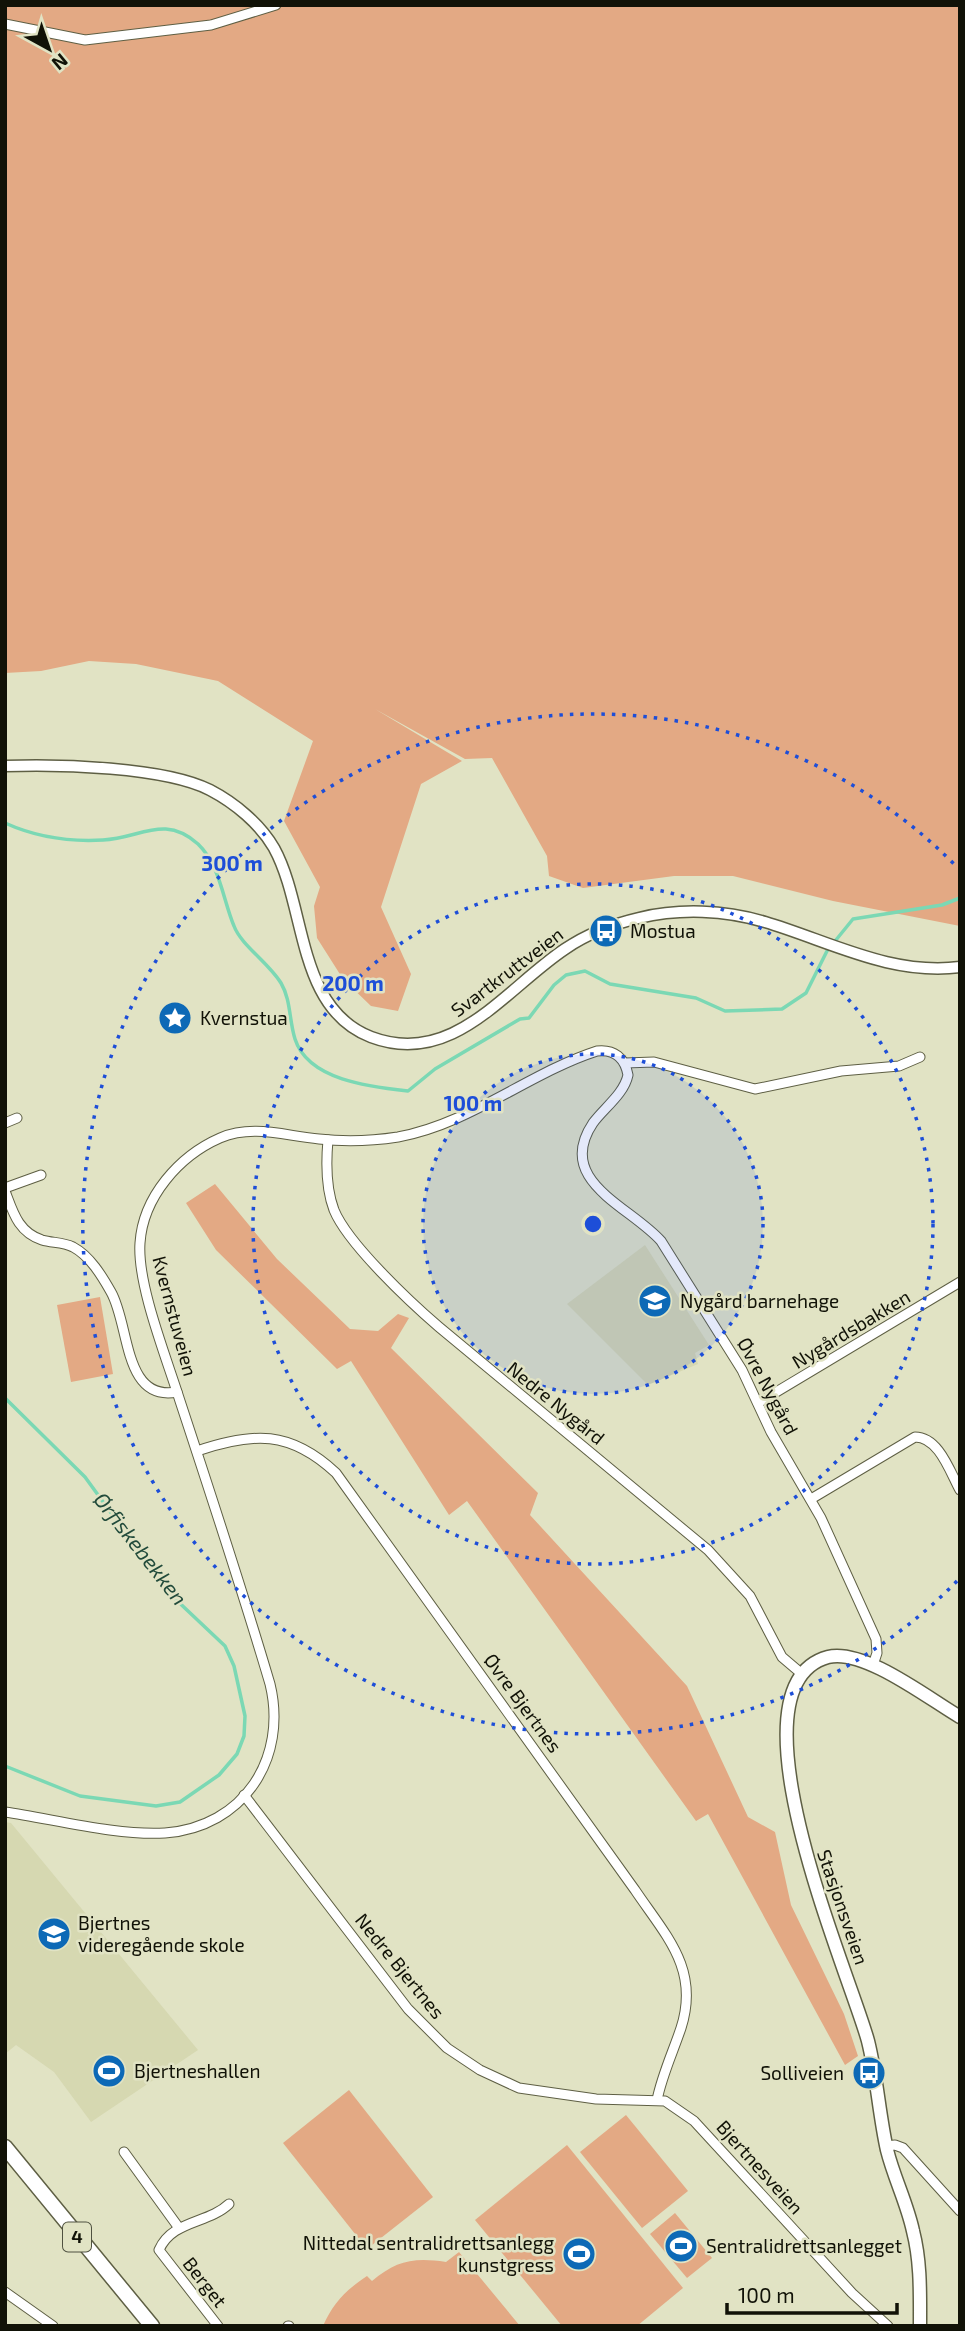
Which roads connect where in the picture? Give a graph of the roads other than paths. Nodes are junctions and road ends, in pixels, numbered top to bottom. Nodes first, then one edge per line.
1 (276, 5) edge
2 (5, 24) edge
3 (5, 766) edge
4 (960, 967) edge
5 (920, 1057) dead end
6 (625, 1063) junction
7 (17, 1118) dead end
8 (5, 1123) edge
9 (328, 1140) junction
10 (41, 1175) dead end
11 (5, 1189) edge
12 (960, 1282) edge
13 (177, 1392) junction
14 (758, 1403) junction
15 (197, 1451) junction
16 (960, 1490) edge
17 (811, 1499) junction
18 (873, 1665) junction
19 (802, 1674) junction
20 (960, 1717) edge
21 (244, 1795) junction
22 (5, 1812) edge
23 (657, 2101) junction
24 (886, 2146) junction
25 (5, 2147) edge
26 (124, 2151) dead end
27 (229, 2204) dead end
28 (960, 2211) edge
29 (179, 2228) junction
30 (5, 2292) edge
31 (53, 2326) edge
32 (152, 2326) edge
33 (218, 2326) edge
34 (888, 2326) edge
35 (919, 2326) edge

1 - 2 street
3 - 4 street, Svartkruttveien
5 - 6 street, Kvernstuveien
6 - 9 street, Kvernstuveien
6 - 14 street, Øvre Nygård
7 - 8 street
9 - 13 street, Kvernstuveien
9 - 19 street, Nedre Nygård
10 - 11 street
11 - 13 street
12 - 14 street, Nygårdsbakken
13 - 15 street, Kvernstuveien
14 - 17 street, Øvre Nygård
15 - 21 street, Kvernstuveien
15 - 23 street, Øvre Bjertnes
16 - 17 street
17 - 18 street, Øvre Nygård
18 - 19 main road
18 - 20 main road
19 - 24 main road, Stasjonsveien
21 - 22 street, Kvernstuveien
21 - 23 street, Nedre Bjertnes
23 - 34 street, Bjertnesveien
24 - 28 street
24 - 35 main road, Stasjonsveien
25 - 32 highway, 4
26 - 29 street
27 - 29 street
29 - 33 street, Berget
30 - 31 street

